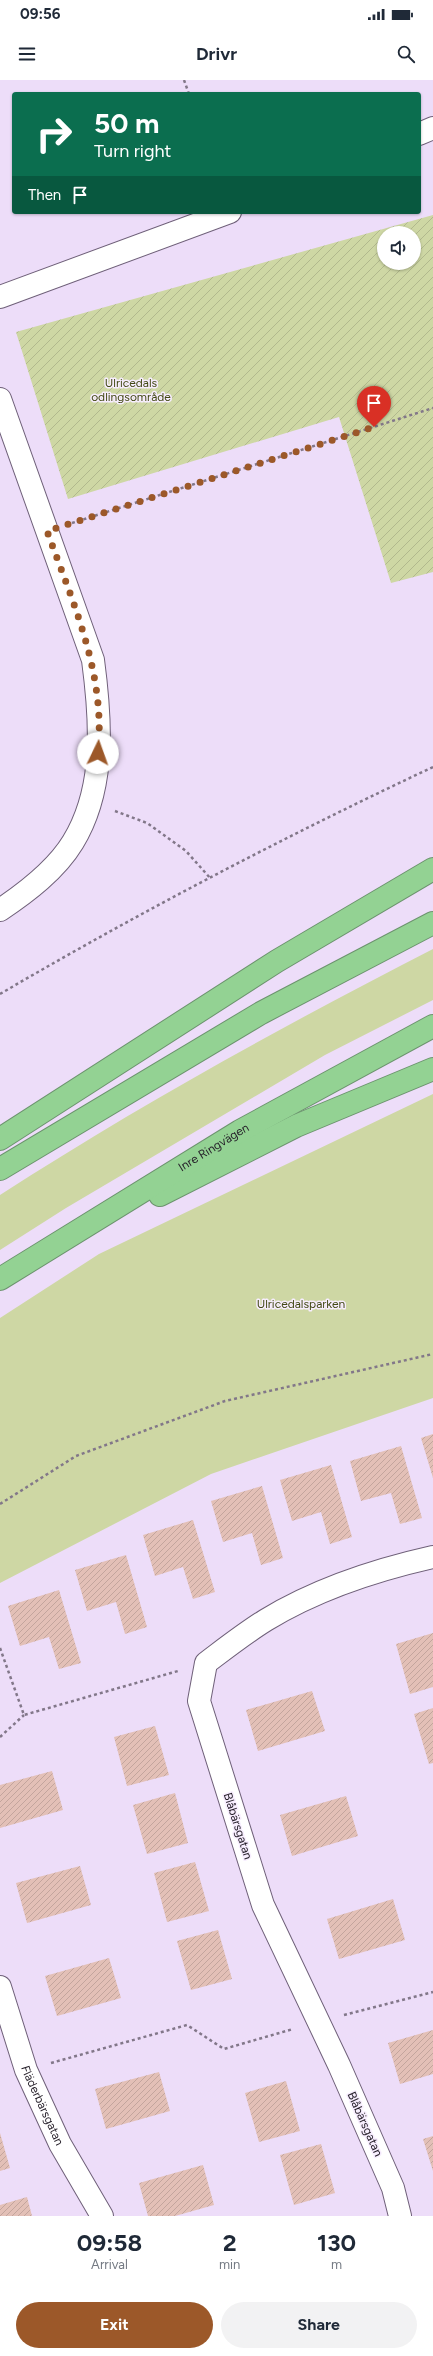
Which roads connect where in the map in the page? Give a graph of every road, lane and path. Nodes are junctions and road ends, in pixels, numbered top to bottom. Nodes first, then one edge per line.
1 (184, 80) edge
2 (188, 92) edge
3 (433, 128) edge
4 (421, 133) edge
5 (225, 214) edge
6 (0, 297) edge
7 (0, 401) edge
8 (433, 408) edge
9 (47, 531) junction
10 (433, 767) edge
11 (89, 801) junction
12 (433, 869) edge
13 (211, 879) junction
14 (0, 910) edge
15 (433, 923) edge
16 (0, 994) edge
17 (433, 1026) edge
18 (433, 1069) edge
19 (0, 1139) edge
20 (0, 1169) edge
21 (48, 1249) junction
22 (0, 1279) edge
23 (433, 1354) edge
24 (0, 1504) edge
25 (433, 1557) edge
26 (0, 1648) edge
27 (206, 1662) junction
28 (24, 1715) junction
29 (0, 1737) edge
30 (0, 1988) edge
31 (433, 1992) edge
32 (318, 2021) junction
33 (26, 2070) junction
34 (102, 2216) edge
35 (400, 2216) edge

1 - 2 path
3 - 4 street
5 - 6 street
7 - 9 street
8 - 9 path
9 - 11 street
10 - 13 path
11 - 13 path
11 - 14 street
12 - 19 highway
13 - 16 path
15 - 20 highway
17 - 21 highway, Inre Ringvägen
18 - 21 highway
21 - 22 highway, Inre Ringvägen
23 - 24 path
25 - 27 street
26 - 28 path
27 - 28 path
27 - 32 street, Blåbärsgatan
28 - 29 path
30 - 33 street, Fläderbärsgatan
31 - 32 path
32 - 33 path
32 - 35 street, Blåbärsgatan
33 - 34 street, Fläderbärsgatan

